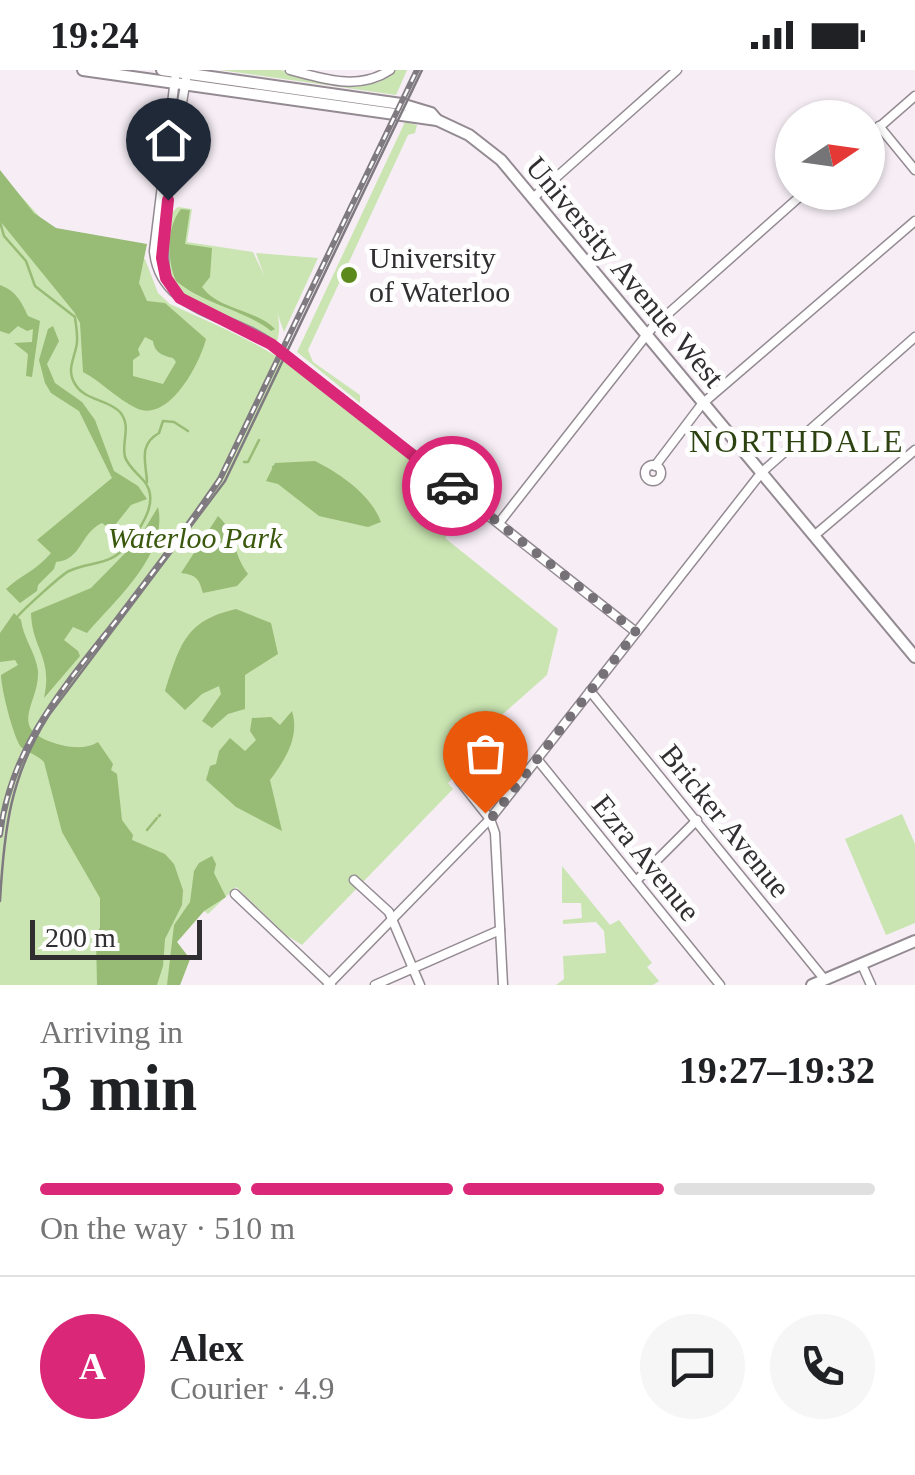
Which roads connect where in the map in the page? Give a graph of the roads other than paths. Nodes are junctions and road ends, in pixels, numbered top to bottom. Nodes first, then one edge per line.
1 (84, 70) edge
2 (162, 70) edge
3 (290, 70) edge
4 (390, 70) edge
5 (677, 70) edge
6 (181, 75) edge
7 (915, 96) edge
8 (885, 122) edge
9 (885, 132) edge
10 (915, 170) edge
11 (533, 198) junction
12 (785, 210) edge
13 (915, 222) edge
14 (646, 336) junction
15 (915, 337) edge
16 (702, 404) junction
17 (915, 450) edge
18 (655, 466) dead end
19 (762, 472) junction
20 (498, 523) junction
21 (814, 534) junction
22 (636, 632) junction
23 (915, 657) edge
24 (590, 691) junction
25 (537, 759) junction
26 (459, 780) dead end
27 (490, 820) junction
28 (698, 820) junction
29 (354, 880) dead end
30 (636, 881) junction
31 (235, 894) dead end
32 (392, 918) junction
33 (500, 930) junction
34 (915, 944) edge
35 (862, 965) junction
36 (412, 968) junction
37 (825, 980) junction
38 (330, 984) edge
39 (375, 985) edge
40 (420, 985) edge
41 (503, 985) edge
42 (720, 985) edge
43 (812, 985) edge
44 (870, 985) edge

1 - 6 main road, University Avenue West
2 - 6 main road, University Avenue West
3 - 4 street
5 - 11 street
6 - 11 main road, University Avenue West
6 - 20 street
7 - 8 street
9 - 10 street
11 - 14 main road, University Avenue West
12 - 14 street
13 - 16 street
14 - 16 main road, University Avenue West
14 - 20 street
15 - 19 street
16 - 18 street
16 - 19 main road, University Avenue West
17 - 21 street
19 - 21 main road, University Avenue West
19 - 22 street
20 - 22 street
21 - 23 main road, University Avenue West
22 - 24 street
24 - 25 street
24 - 28 street, Bricker Avenue
25 - 27 street
25 - 30 street, Ezra Avenue
26 - 27 street
27 - 32 street
27 - 33 street
28 - 30 street
28 - 37 street, Bricker Avenue
29 - 32 street
30 - 42 street, Ezra Avenue
31 - 38 street
32 - 36 street
32 - 38 street
33 - 36 street
33 - 41 street
34 - 35 main road
35 - 37 main road
35 - 44 street
36 - 39 street
36 - 40 street
37 - 43 main road

